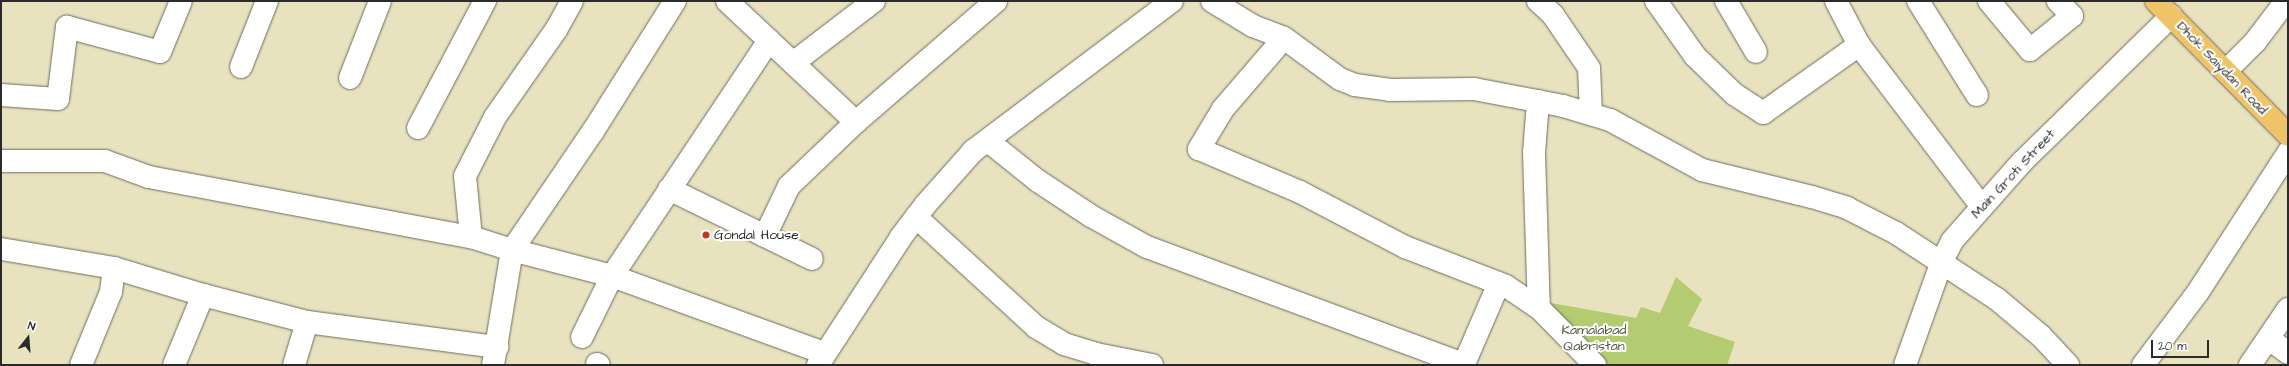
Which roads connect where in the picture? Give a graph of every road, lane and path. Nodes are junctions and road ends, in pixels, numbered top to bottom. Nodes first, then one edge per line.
1 (181, 1) edge
2 (267, 1) edge
3 (380, 1) edge
4 (485, 1) edge
5 (572, 1) edge
6 (675, 1) edge
7 (874, 1) edge
8 (996, 1) edge
9 (1172, 1) edge
10 (1212, 1) edge
11 (1538, 1) edge
12 (1656, 1) edge
13 (1726, 1) edge
14 (1836, 1) edge
15 (1918, 1) edge
16 (1989, 1) edge
17 (2058, 1) edge
18 (2156, 1) edge
19 (2286, 1) edge
20 (739, 5) edge
21 (2172, 16) junction
22 (1284, 38) junction
23 (769, 41) junction
24 (1859, 46) junction
25 (1756, 52) dead end
26 (793, 63) junction
27 (241, 67) dead end
28 (2226, 71) junction
29 (350, 78) dead end
30 (1977, 95) dead end
31 (1, 96) edge
32 (1538, 101) junction
33 (1591, 114) junction
34 (856, 122) junction
35 (418, 128) dead end
36 (2288, 135) edge
37 (988, 141) junction
38 (2288, 153) edge
39 (1, 161) edge
40 (669, 189) junction
41 (1982, 207) junction
42 (916, 217) junction
43 (765, 236) junction
44 (470, 237) junction
45 (1, 249) edge
46 (512, 250) junction
47 (812, 259) dead end
48 (1942, 261) junction
49 (114, 268) junction
50 (612, 276) junction
51 (1499, 283) junction
52 (203, 295) junction
53 (1539, 308) junction
54 (2288, 309) edge
55 (307, 322) junction
56 (582, 337) dead end
57 (2269, 339) junction
58 (2288, 353) edge
59 (495, 356) edge
60 (820, 359) edge
61 (81, 365) edge
62 (174, 365) edge
63 (294, 365) edge
64 (1152, 365) edge
65 (1594, 365) edge
66 (1905, 365) edge
67 (2068, 365) edge
68 (2143, 365) edge
69 (2250, 365) edge

1 - 31 street
2 - 27 street
3 - 29 street
4 - 35 street
5 - 44 street
6 - 46 street
7 - 26 street
8 - 34 street
9 - 37 street
10 - 22 street
11 - 33 street
12 - 24 street
13 - 25 street
14 - 24 street
15 - 30 street
16 - 17 street
18 - 21 main road, Dhok Saiydan Road
19 - 28 street
20 - 23 street
21 - 28 main road, Dhok Saiydan Road
21 - 41 street, Main Groti Street
22 - 32 street
22 - 51 street
23 - 26 street
23 - 40 street
24 - 41 street
26 - 34 street
28 - 36 main road, Dhok Saiydan Road
32 - 33 street
32 - 53 street
33 - 48 street
34 - 43 street
37 - 42 street
37 - 51 street
38 - 68 street
39 - 44 street
40 - 43 street
40 - 50 street
41 - 48 street, Main Groti Street
42 - 60 street
42 - 64 street
43 - 47 street
44 - 46 street
45 - 49 street
46 - 50 street
46 - 59 street
48 - 66 street, Main Groti Street
48 - 67 street
49 - 52 street
49 - 61 street
50 - 56 street
50 - 60 street
51 - 53 street
52 - 55 street
52 - 62 street
53 - 65 street
54 - 57 street
55 - 59 street
55 - 63 street
57 - 58 street
57 - 69 street

